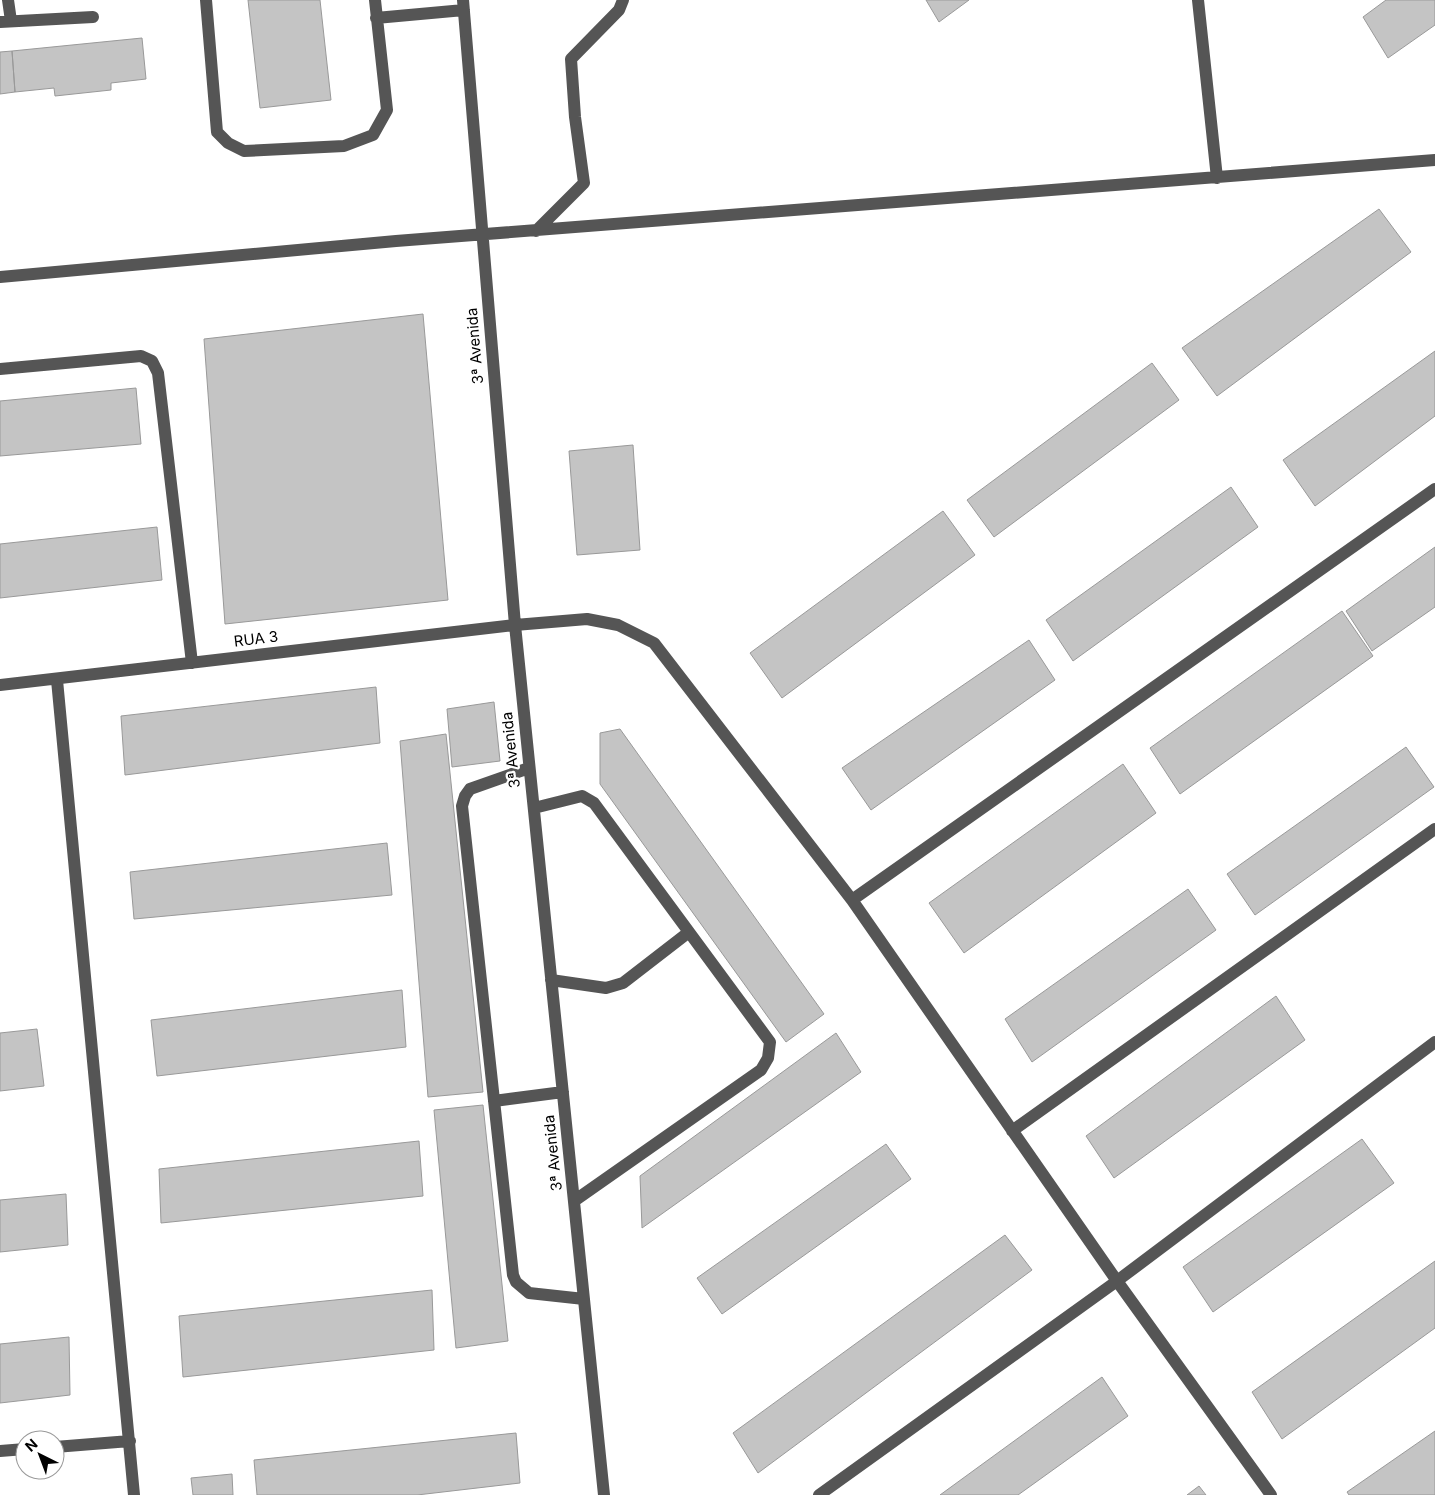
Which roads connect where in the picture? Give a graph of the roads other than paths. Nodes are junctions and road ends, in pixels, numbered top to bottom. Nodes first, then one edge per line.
1 (8, 0) edge
2 (206, 0) edge
3 (375, 0) edge
4 (623, 0) edge
5 (1198, 0) edge
6 (463, 5) edge
7 (93, 17) dead end
8 (376, 18) junction
9 (6, 21) edge
10 (1435, 160) edge
11 (1216, 178) junction
12 (536, 231) junction
13 (482, 235) junction
14 (0, 277) edge
15 (0, 369) edge
16 (1435, 489) edge
17 (515, 625) junction
18 (192, 663) junction
19 (57, 680) junction
20 (0, 685) edge
21 (529, 768) junction
22 (534, 808) junction
23 (1435, 829) edge
24 (852, 900) junction
25 (689, 932) junction
26 (551, 980) junction
27 (1435, 1042) edge
28 (563, 1092) junction
29 (494, 1102) junction
30 (1012, 1131) junction
31 (574, 1201) junction
32 (1117, 1282) junction
33 (584, 1299) junction
34 (130, 1441) junction
35 (65, 1446) edge
36 (15, 1450) edge
37 (0, 1451) edge
38 (134, 1495) edge
39 (604, 1495) edge
40 (819, 1495) edge
41 (1271, 1495) edge

1 - 9 street
2 - 8 street
3 - 8 street
4 - 12 street
5 - 11 street
6 - 8 street
6 - 13 street, 3ª Avenida
7 - 9 street
10 - 11 street
11 - 12 street
12 - 13 street
13 - 14 street
13 - 17 street, 3ª Avenida
15 - 18 street
16 - 24 street
17 - 18 street, RUA 3
17 - 21 street, 3ª Avenida
17 - 24 street, RUA 3
18 - 19 street, RUA 3
19 - 20 street, RUA 3
19 - 34 street
21 - 22 street, 3ª Avenida
21 - 29 street
22 - 25 street
22 - 26 street, 3ª Avenida
23 - 30 street
24 - 30 street, RUA 3
25 - 26 street
25 - 31 street
26 - 28 street, 3ª Avenida
27 - 32 street
28 - 29 street
28 - 31 street, 3ª Avenida
29 - 33 street
30 - 32 street, RUA 3
31 - 33 street, 3ª Avenida
32 - 40 street
32 - 41 street, RUA 3
33 - 39 street, 3ª Avenida
34 - 35 street
34 - 38 street
36 - 37 street

